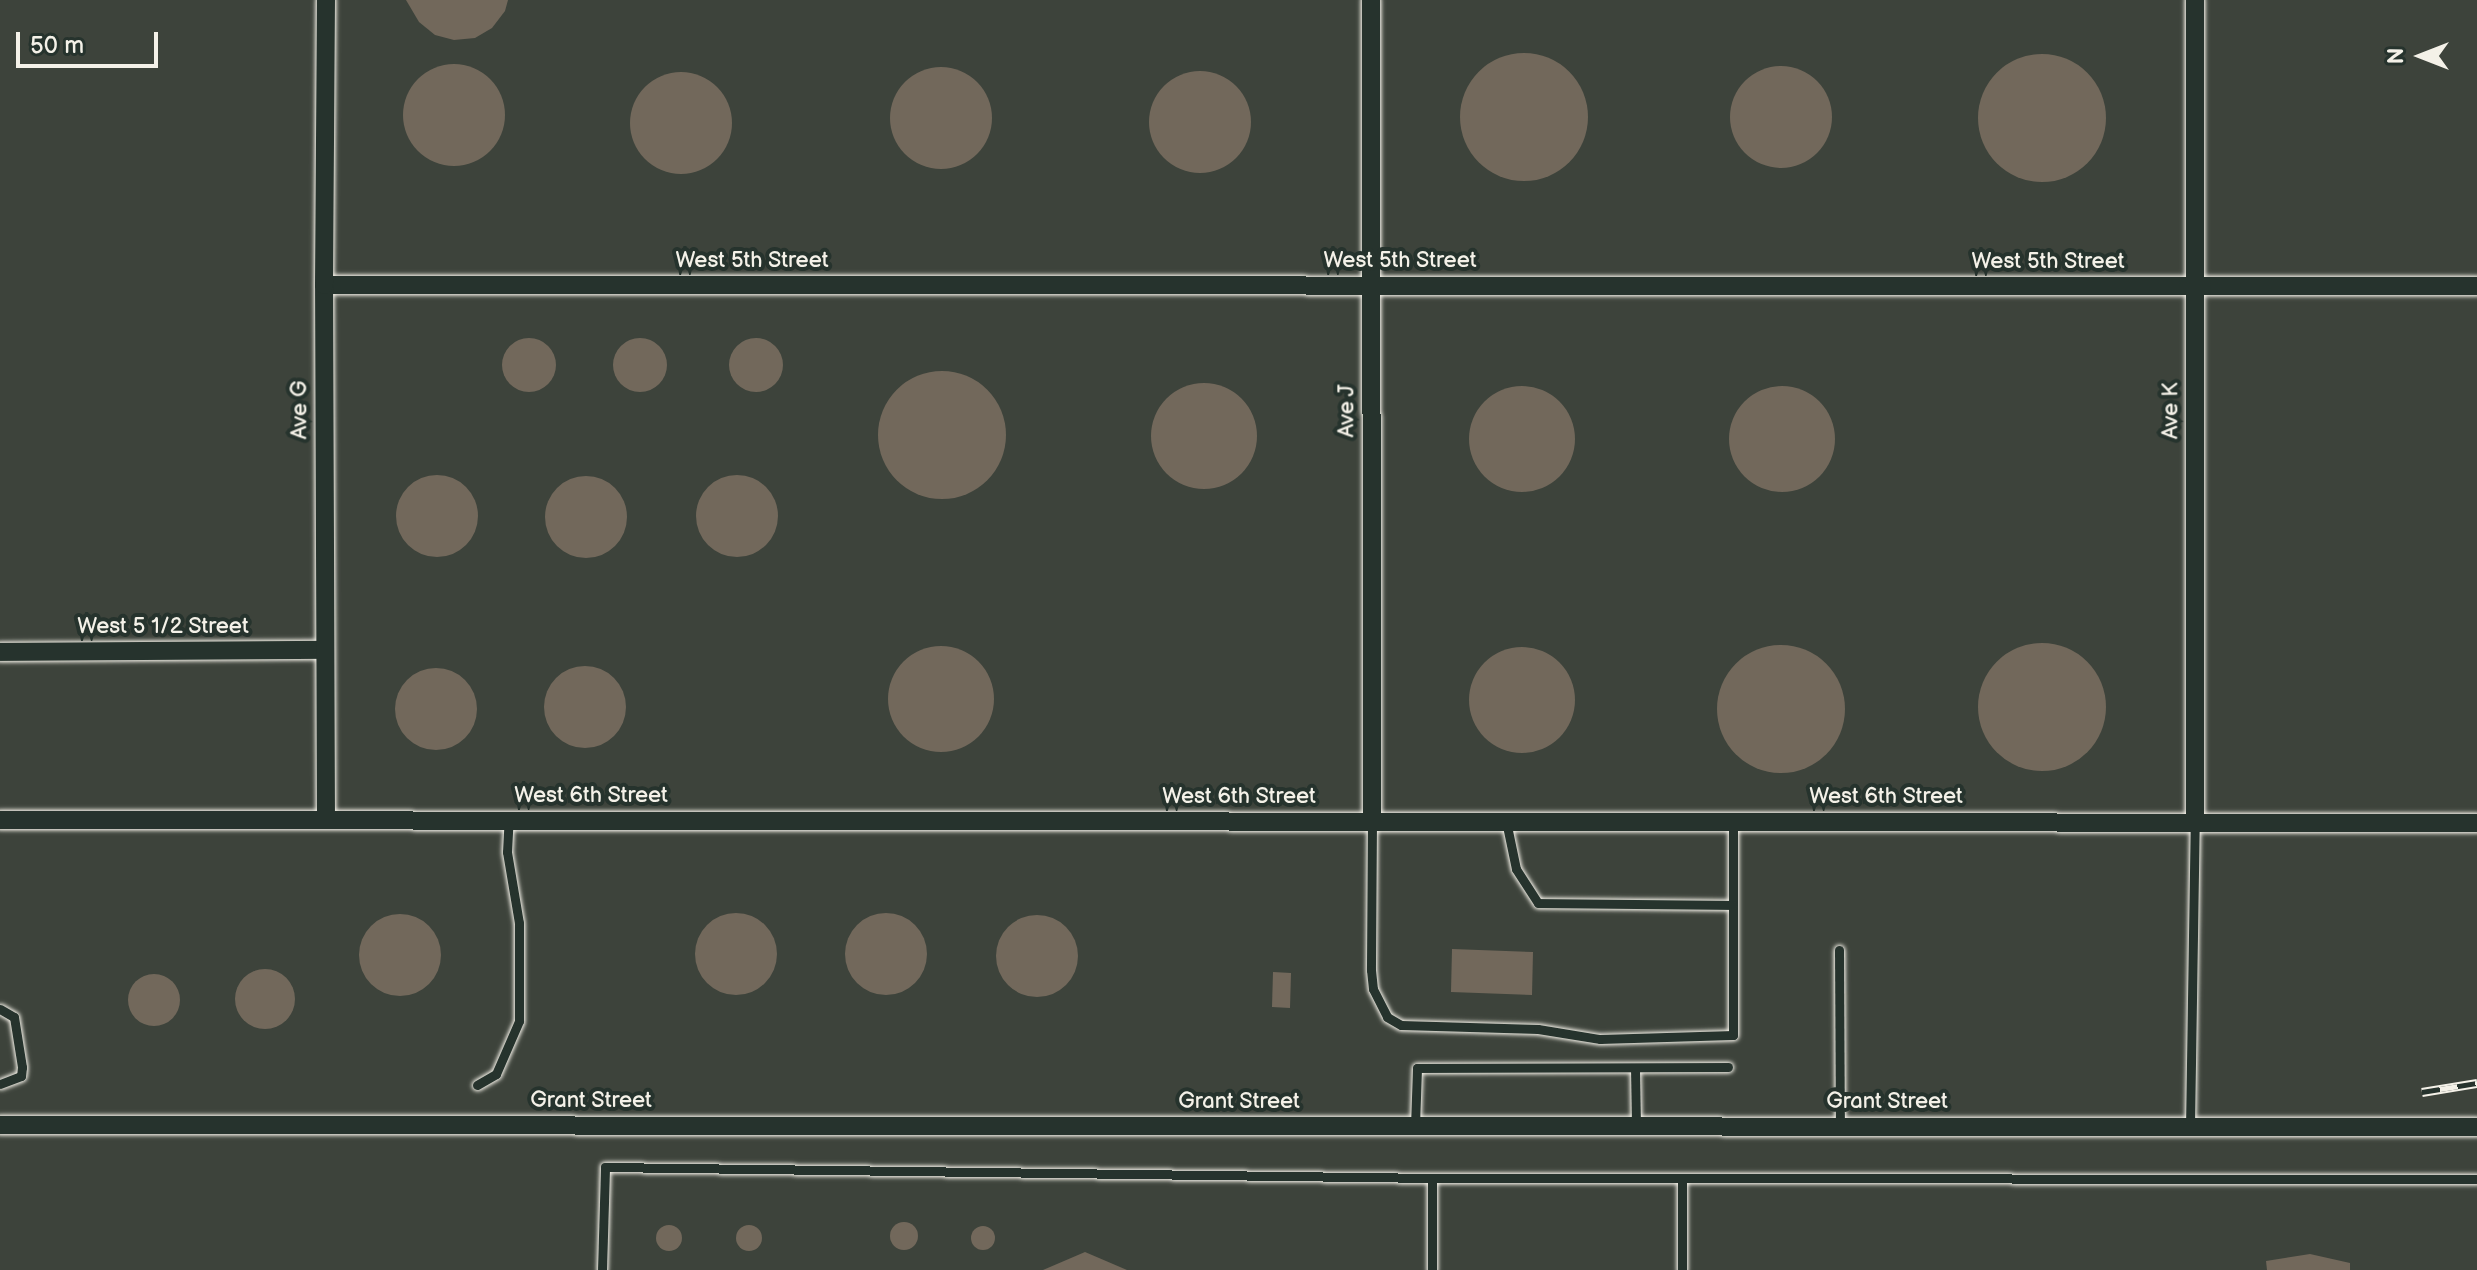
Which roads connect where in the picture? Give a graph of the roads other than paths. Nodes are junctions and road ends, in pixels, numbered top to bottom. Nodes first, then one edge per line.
1 (326, 0) edge
2 (1371, 0) edge
3 (2195, 0) edge
4 (324, 285) junction
5 (1370, 285) junction
6 (2195, 286) junction
7 (2477, 286) edge
8 (325, 650) junction
9 (0, 652) edge
10 (326, 819) junction
11 (509, 819) junction
12 (0, 820) edge
13 (1372, 821) junction
14 (1506, 821) junction
15 (1733, 821) junction
16 (2195, 821) junction
17 (2477, 823) edge
18 (1733, 905) junction
19 (1839, 950) dead end
20 (0, 1009) edge
21 (1728, 1067) dead end
22 (1635, 1068) junction
23 (0, 1084) edge
24 (477, 1085) dead end
25 (0, 1125) edge
26 (1415, 1126) junction
27 (1636, 1126) junction
28 (1840, 1126) junction
29 (2190, 1127) junction
30 (2477, 1127) edge
31 (1432, 1178) junction
32 (1682, 1178) junction
33 (2477, 1179) edge
34 (602, 1270) edge
35 (1432, 1270) edge
36 (1682, 1270) edge

1 - 4 street, Ave G
2 - 5 street, Ave J
3 - 6 street, Ave K
4 - 5 street, West 5th Street
4 - 8 street, Ave G
5 - 6 street, West 5th Street
5 - 13 street, Ave J
6 - 7 street, West 5th Street
6 - 16 street, Ave K
8 - 9 street, West 5 1/2 Street
8 - 10 street, Ave G
10 - 11 street, West 6th Street
10 - 12 street, West 6th Street
11 - 13 street, West 6th Street
11 - 24 lane
13 - 14 street, West 6th Street
13 - 18 lane
14 - 15 street, West 6th Street
14 - 18 lane
15 - 16 street, West 6th Street
15 - 18 lane
16 - 17 street, West 6th Street
16 - 29 lane
19 - 28 lane
20 - 23 lane
21 - 22 lane
22 - 26 lane
22 - 27 lane
25 - 26 street, Grant Street
26 - 27 street, Grant Street
27 - 28 street, Grant Street
28 - 29 street, Grant Street
29 - 30 street, Grant Street
31 - 32 lane
31 - 34 lane
31 - 35 lane
32 - 33 lane
32 - 36 lane

